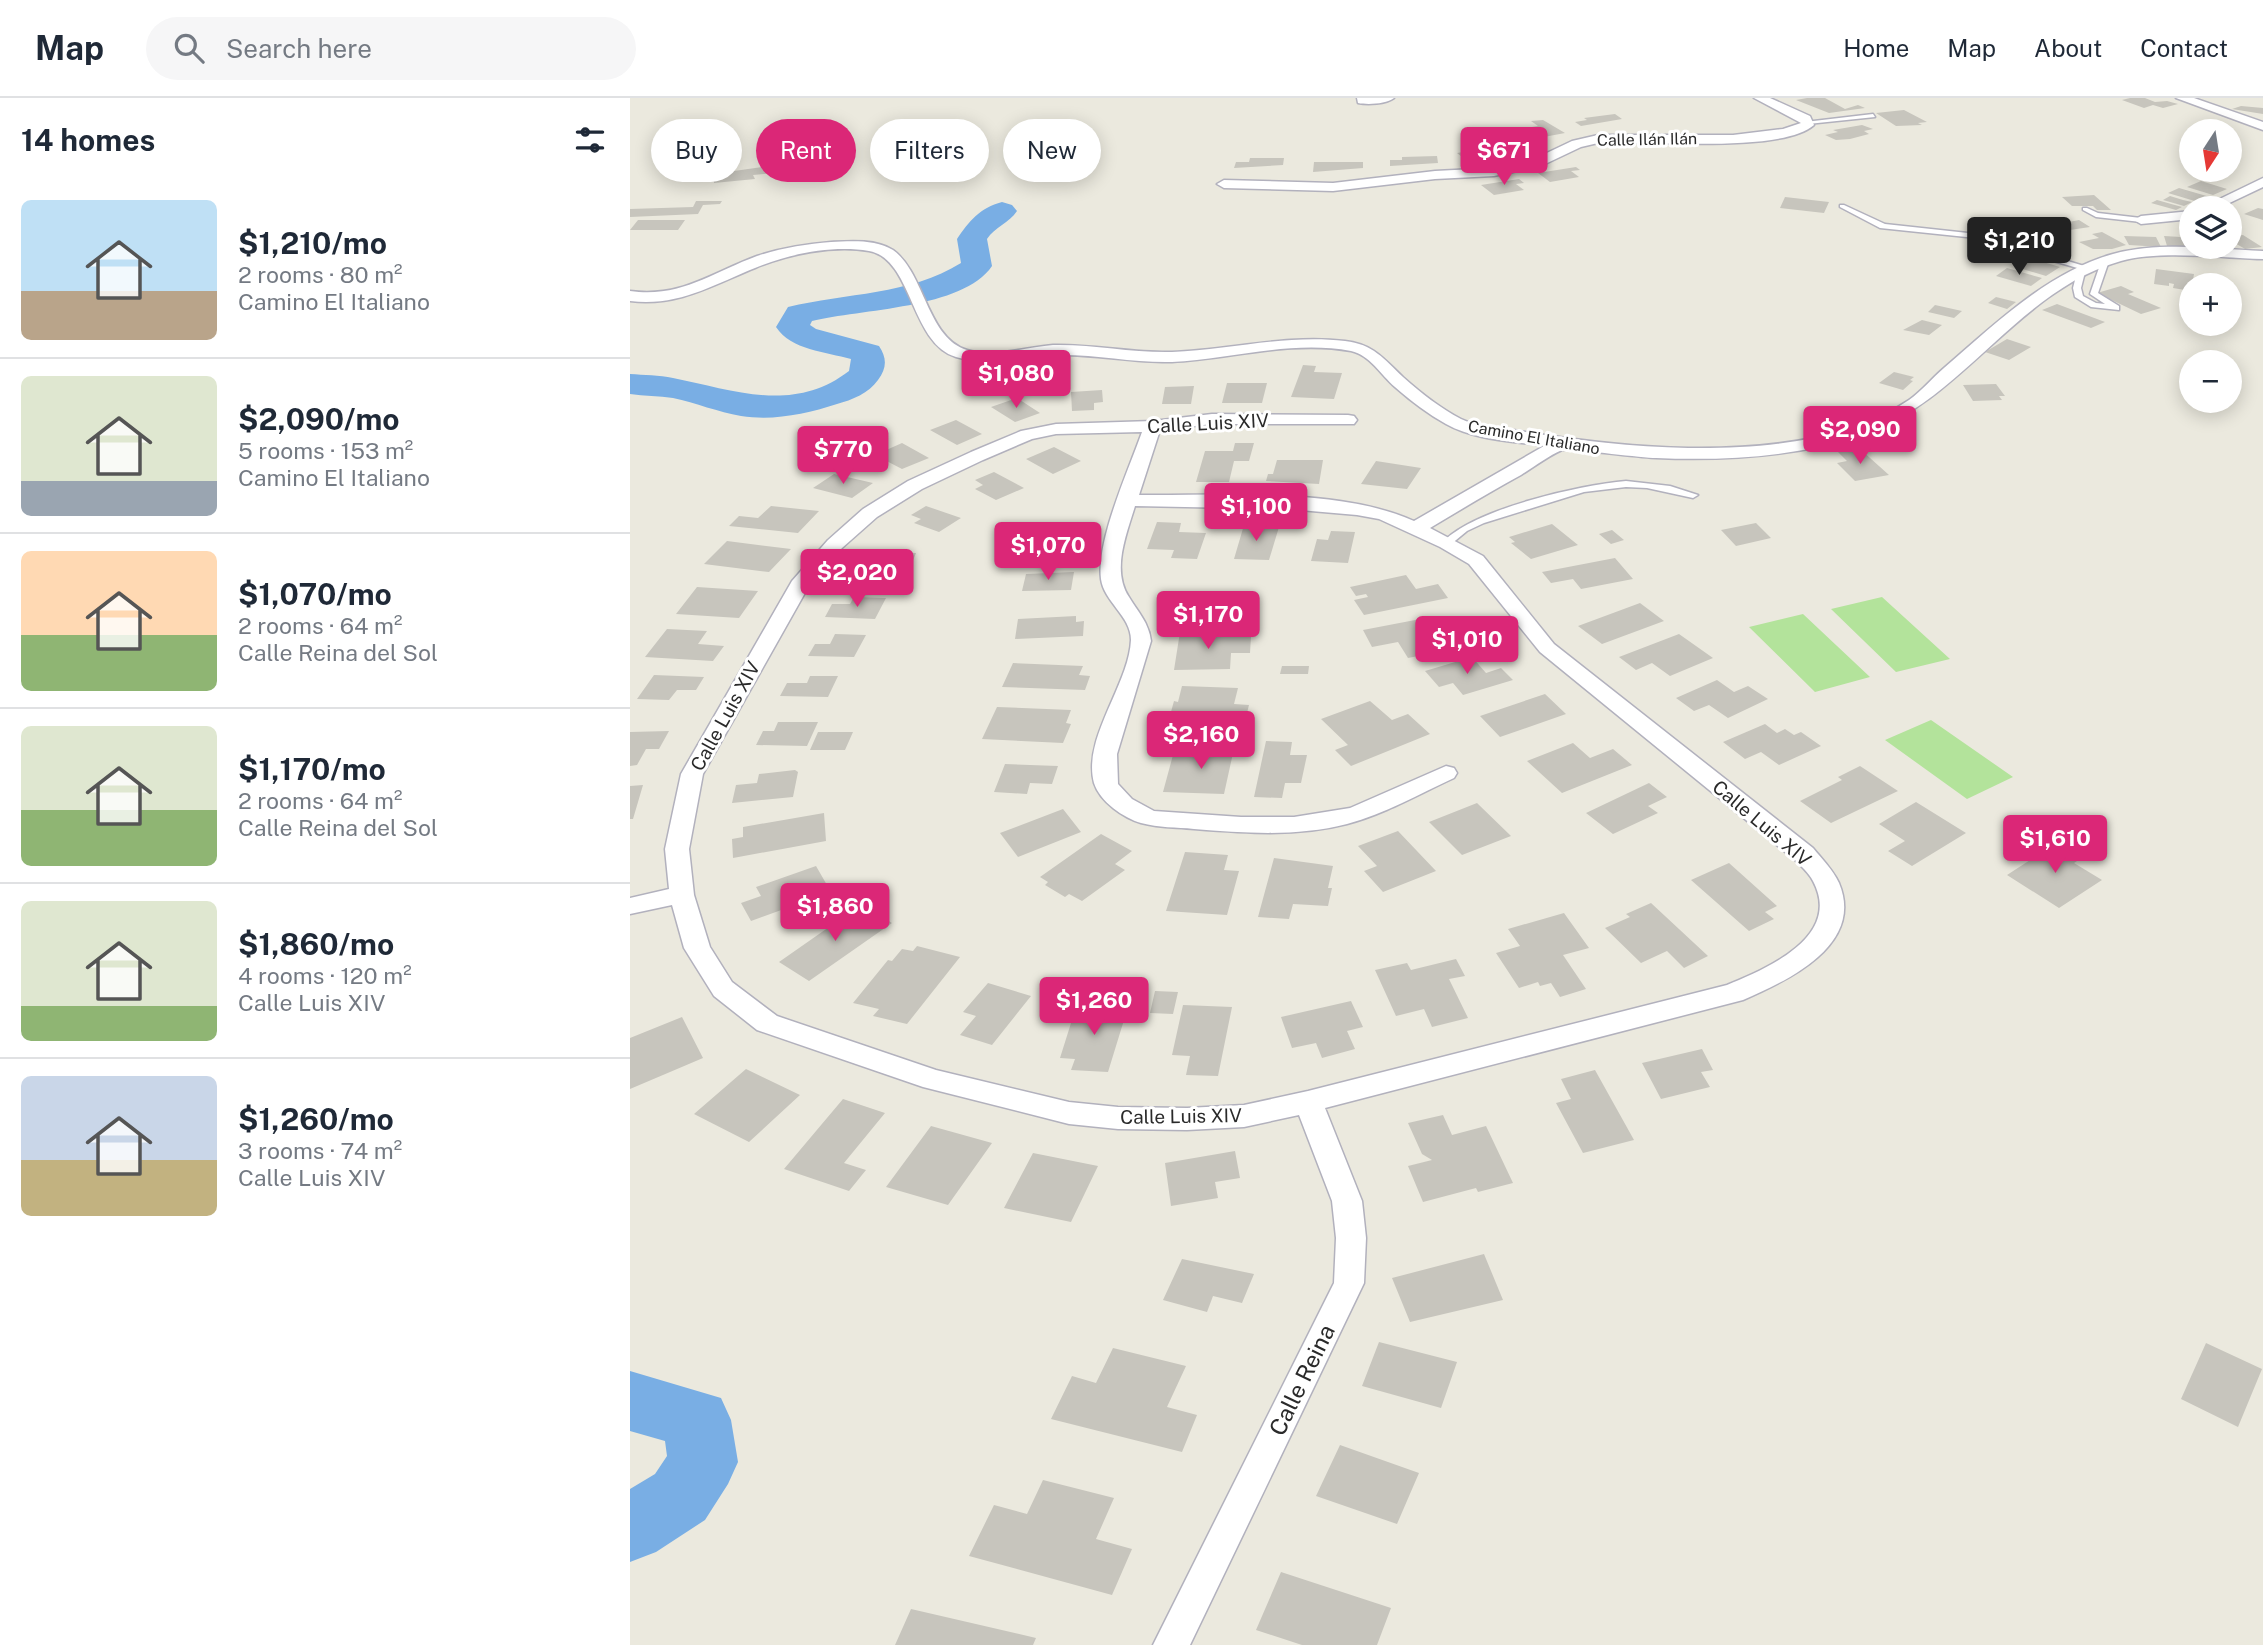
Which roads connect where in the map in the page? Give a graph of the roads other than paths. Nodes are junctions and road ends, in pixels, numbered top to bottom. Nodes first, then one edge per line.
1 (1388, 98) edge
2 (1760, 98) edge
3 (2182, 98) edge
4 (1362, 100) dead end
5 (1873, 116) dead end
6 (1835, 119) junction
7 (1808, 122) junction
8 (1852, 125) dead end
9 (2263, 126) edge
10 (2263, 182) edge
11 (1224, 184) dead end
12 (2233, 196) edge
13 (1842, 206) dead end
14 (2085, 209) dead end
15 (2179, 216) edge
16 (2141, 220) joint
17 (2263, 255) edge
18 (2105, 261) junction
19 (2084, 270) junction
20 (630, 296) edge
21 (1348, 420) dead end
22 (1153, 426) junction
23 (1560, 444) junction
24 (1693, 495) dead end
25 (1128, 500) junction
26 (1416, 528) junction
27 (1447, 542) junction
28 (1446, 773) dead end
29 (682, 895) junction
30 (630, 906) edge
31 (1308, 1102) junction
32 (1171, 1645) edge

1 - 4 street
2 - 7 street
3 - 9 street
5 - 6 lane
6 - 7 lane
6 - 8 lane
7 - 11 street, Calle Ilán Ilán
10 - 12 street
13 - 19 lane
14 - 16 lane
15 - 16 street
17 - 18 street, Camino El Italiano
18 - 19 street, Camino El Italiano
18 - 19 lane
19 - 23 street, Camino El Italiano
20 - 23 street, Camino El Italiano
21 - 22 street, Calle Luis XIV
22 - 25 street
22 - 29 street, Calle Luis XIV
23 - 26 street
24 - 27 lane
25 - 26 street, Calle Luis XIV
25 - 28 street
26 - 27 street, Calle Luis XIV
27 - 31 street, Calle Luis XIV
29 - 30 street
29 - 31 street, Calle Luis XIV
31 - 32 street, Calle Reina

